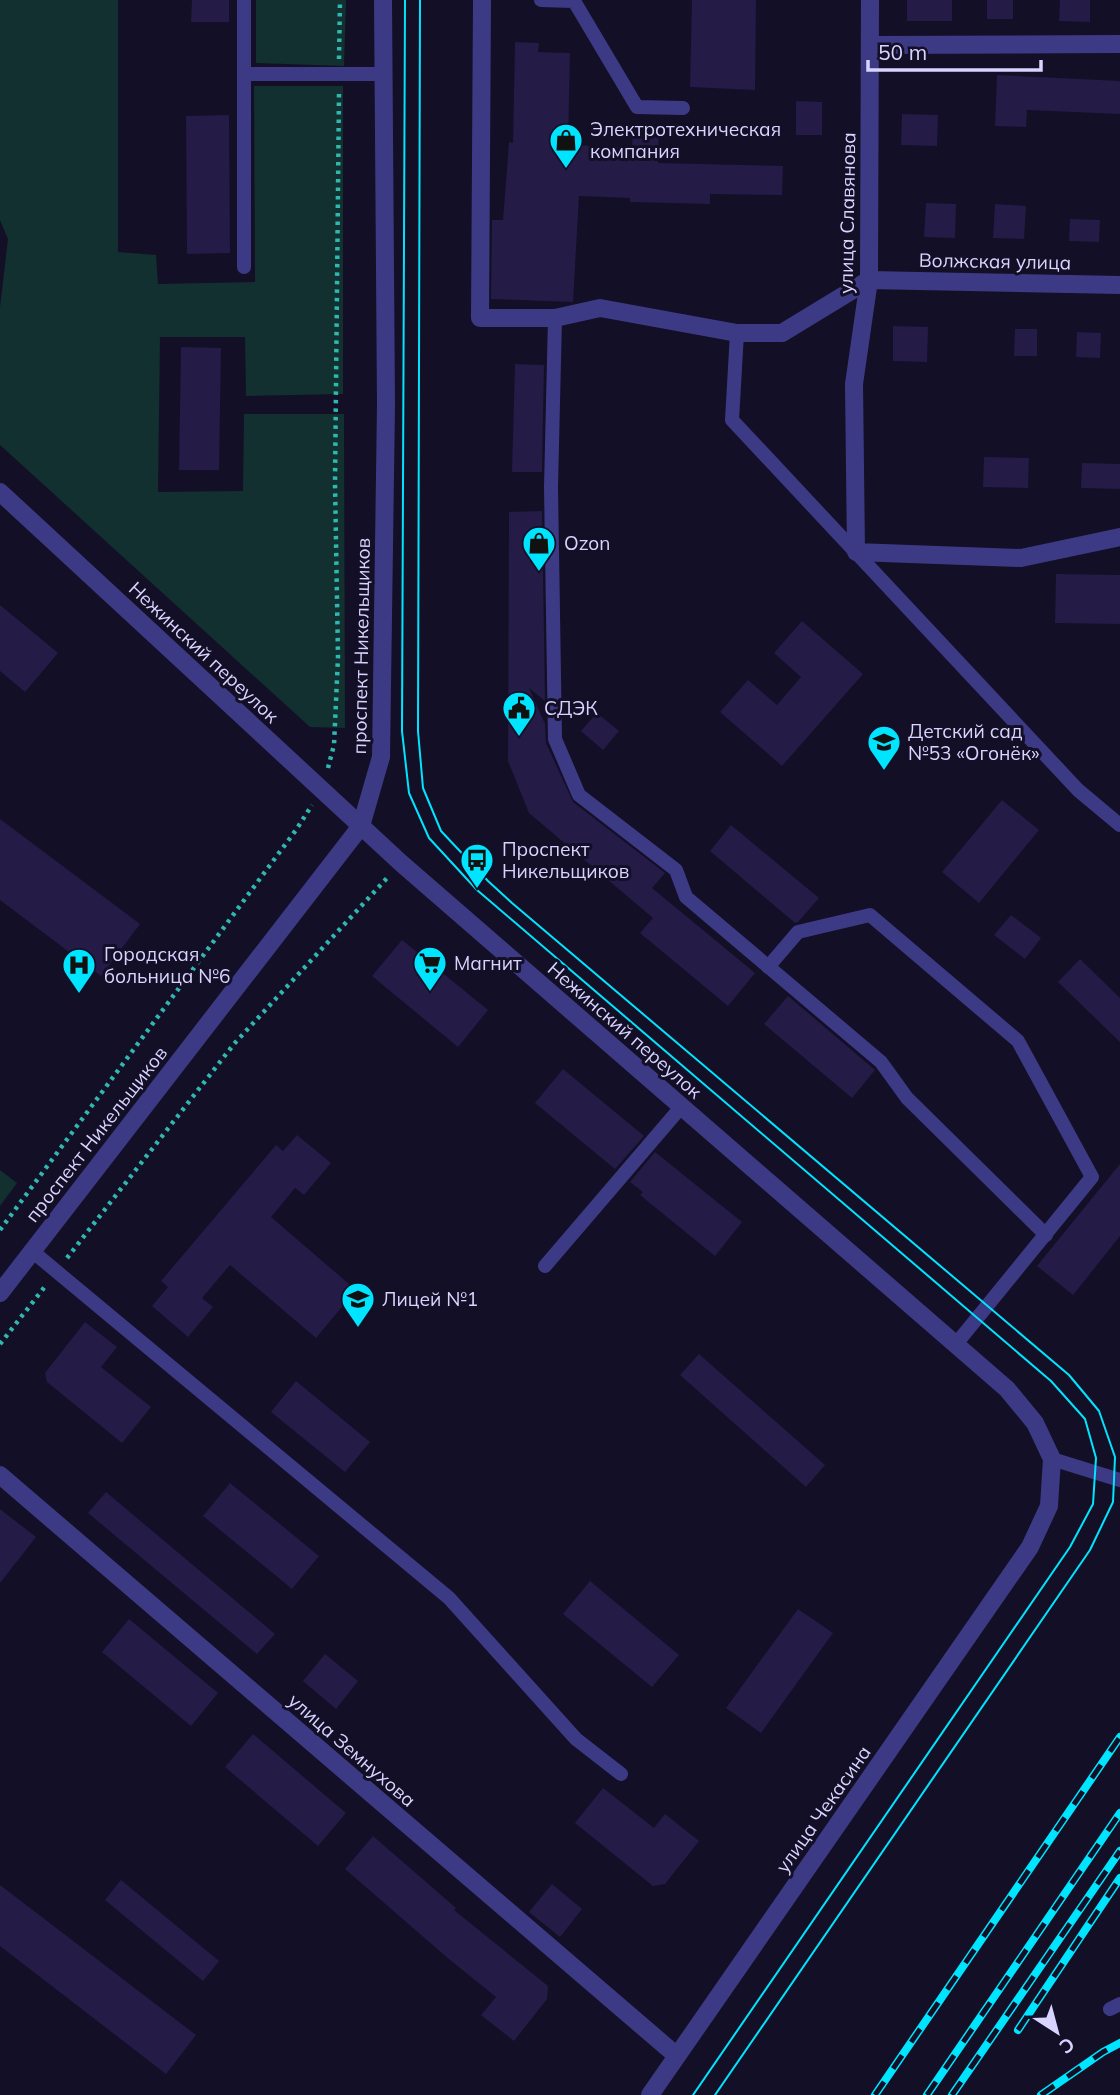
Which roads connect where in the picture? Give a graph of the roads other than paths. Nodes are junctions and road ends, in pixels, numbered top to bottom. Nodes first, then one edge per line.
1 (243, 0) edge
2 (383, 0) edge
3 (482, 0) edge
4 (541, 0) edge
5 (870, 0) edge
6 (1120, 44) edge
7 (870, 45) junction
8 (244, 74) junction
9 (382, 75) junction
10 (683, 108) dead end
11 (244, 267) dead end
12 (869, 279) junction
13 (1120, 285) edge
14 (555, 318) junction
15 (737, 332) junction
16 (0, 492) edge
17 (1120, 537) edge
18 (856, 552) junction
19 (1120, 825) edge
20 (361, 826) junction
21 (768, 967) junction
22 (682, 1106) junction
23 (1046, 1234) junction
24 (32, 1251) junction
25 (545, 1266) dead end
26 (0, 1293) edge
27 (956, 1344) junction
28 (1052, 1459) junction
29 (0, 1475) edge
30 (1120, 1480) edge
31 (621, 1774) dead end
32 (677, 2056) junction
33 (650, 2095) edge

1 - 8 lane
2 - 9 street, проспект Никельщиков
3 - 14 street
4 - 10 lane
5 - 7 street, улица Славянова
6 - 7 street
7 - 12 street, улица Славянова
8 - 9 lane
8 - 11 lane
9 - 20 street, проспект Никельщиков
12 - 13 street, Волжская улица
12 - 15 street
12 - 18 street, улица Славянова
14 - 15 street
14 - 21 lane
15 - 18 lane
16 - 20 street, Нежинский переулок
17 - 18 street
18 - 19 lane
20 - 22 street, Нежинский переулок
20 - 24 street, проспект Никельщиков
21 - 23 lane
21 - 23 lane
22 - 25 lane
22 - 27 street, Нежинский переулок
23 - 27 lane
24 - 26 street, проспект Никельщиков
24 - 31 lane
27 - 28 street, Нежинский переулок
28 - 30 lane
28 - 32 street, улица Чекасина
29 - 32 street, улица Земнухова
32 - 33 street, улица Чекасина

